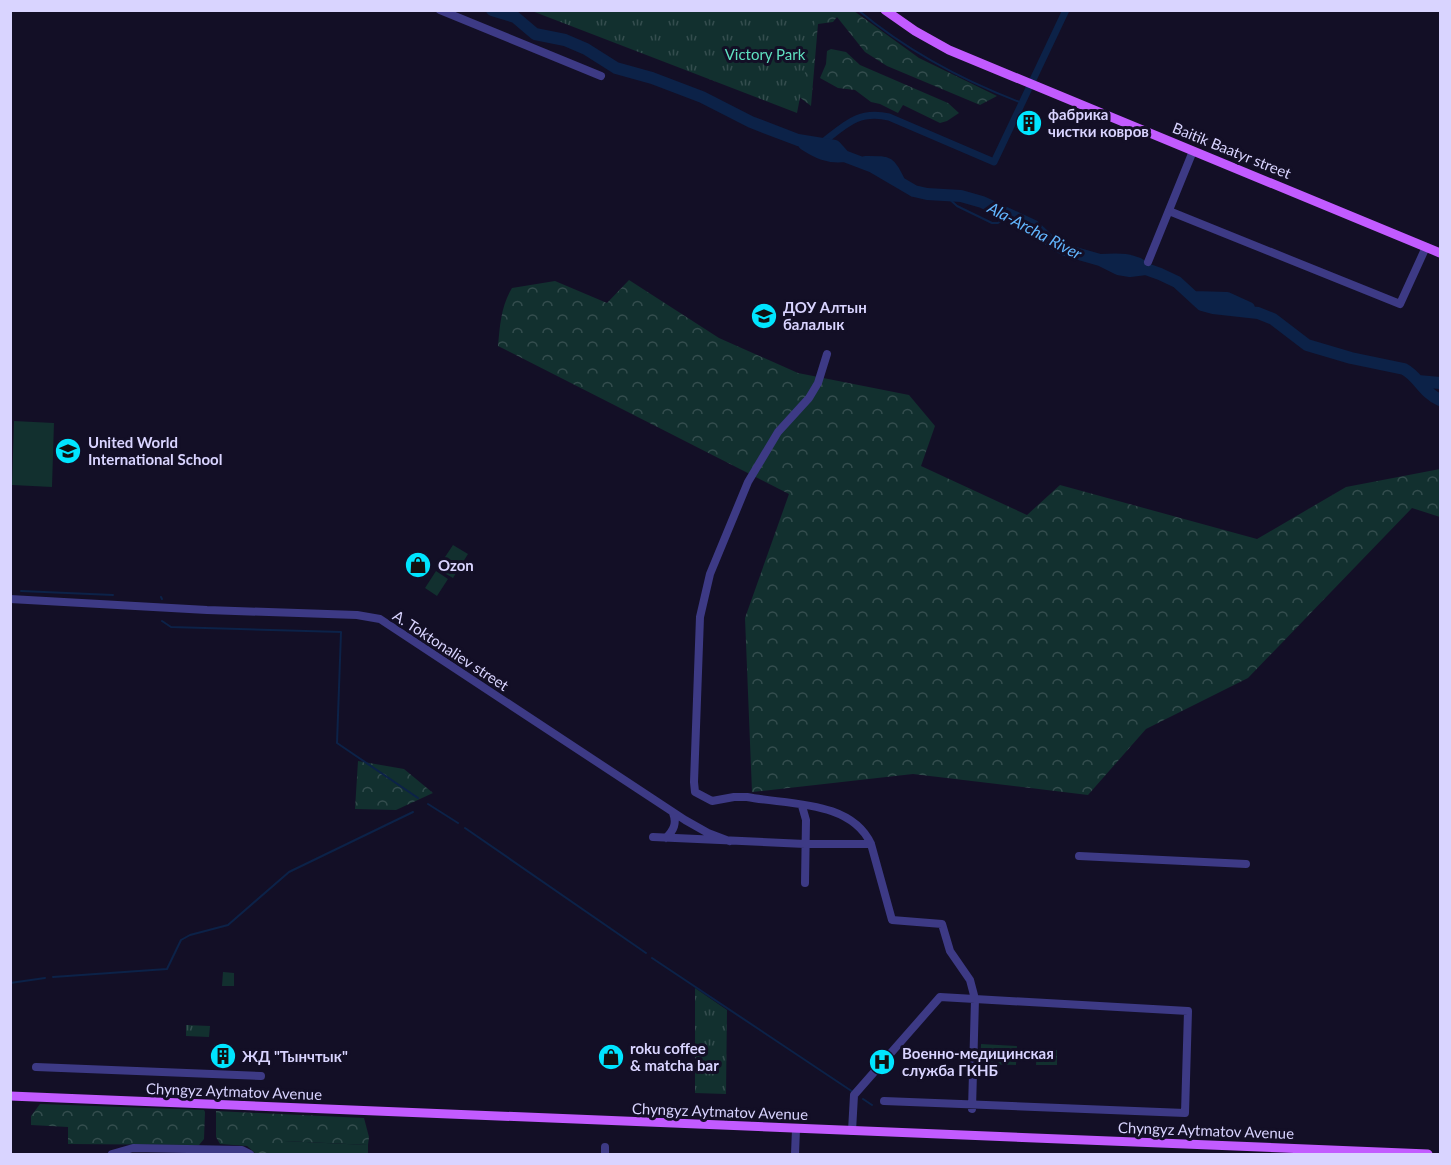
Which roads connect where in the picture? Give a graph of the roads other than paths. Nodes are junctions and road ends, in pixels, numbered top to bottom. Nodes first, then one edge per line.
1 (440, 10) edge
2 (885, 10) edge
3 (601, 76) dead end
4 (1193, 150) junction
5 (1169, 211) junction
6 (1426, 247) junction
7 (1440, 253) edge
8 (1148, 262) dead end
9 (827, 354) dead end
10 (10, 598) edge
11 (802, 806) junction
12 (673, 813) junction
13 (653, 837) dead end
14 (666, 838) junction
15 (729, 841) junction
16 (805, 844) junction
17 (871, 844) junction
18 (1079, 856) dead end
19 (1246, 864) dead end
20 (805, 883) dead end
21 (975, 999) junction
22 (36, 1066) dead end
23 (261, 1076) dead end
24 (10, 1096) edge
25 (884, 1101) dead end
26 (972, 1107) junction
27 (796, 1129) junction
28 (852, 1131) junction
29 (112, 1155) edge
30 (250, 1155) edge
31 (795, 1155) edge
32 (1428, 1155) edge

1 - 3 street
2 - 4 main road, Baitik Baatyr street
4 - 5 street
4 - 6 main road, Baitik Baatyr street
5 - 6 street
5 - 8 street
6 - 7 main road, Baitik Baatyr street
9 - 11 street
10 - 12 street, A. Toktonaliev street
11 - 16 street
11 - 17 street
12 - 14 street
12 - 15 street, A. Toktonaliev street
13 - 14 street
14 - 15 street
15 - 16 street
16 - 17 street
16 - 20 street
17 - 21 street
18 - 19 street
21 - 26 street
21 - 26 street
21 - 28 street
22 - 23 street
24 - 27 main road, Chyngyz Aytmatov Avenue
25 - 26 street
27 - 28 main road, Chyngyz Aytmatov Avenue
27 - 31 street
28 - 32 main road, Chyngyz Aytmatov Avenue
29 - 30 street

